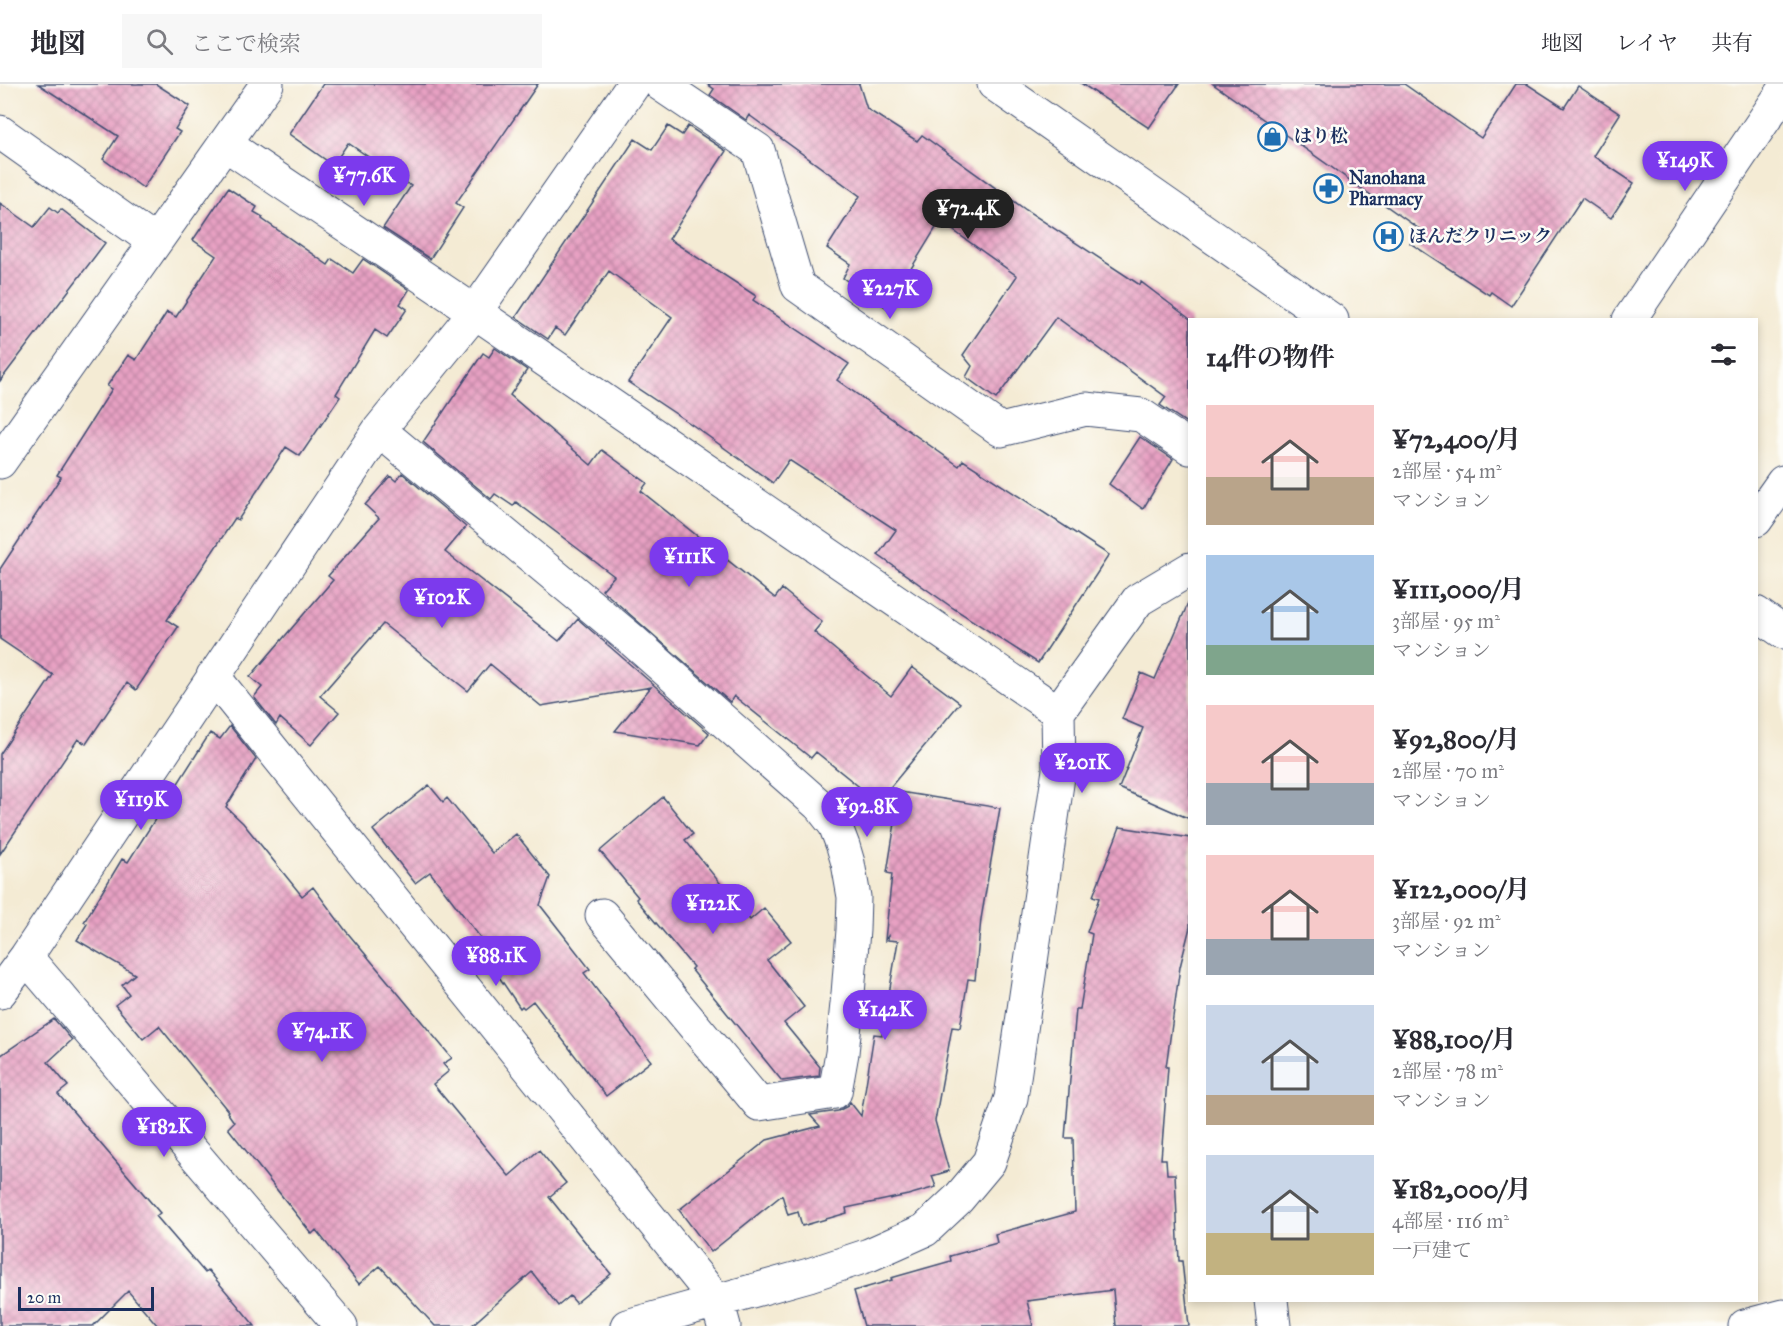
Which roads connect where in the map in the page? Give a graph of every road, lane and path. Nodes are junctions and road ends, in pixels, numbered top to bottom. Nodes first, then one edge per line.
1 (267, 84) edge
2 (634, 84) edge
3 (660, 84) edge
4 (994, 84) edge
5 (1783, 92) edge
6 (0, 132) edge
7 (225, 144) junction
8 (154, 242) junction
9 (475, 312) junction
10 (1329, 318) edge
11 (1630, 318) edge
12 (379, 430) junction
13 (1188, 447) edge
14 (0, 462) edge
15 (1783, 482) edge
16 (1758, 517) edge
17 (1188, 570) edge
18 (1758, 614) edge
19 (1783, 632) edge
20 (213, 676) junction
21 (1058, 712) junction
22 (602, 915) dead end
23 (26, 957) junction
24 (0, 992) edge
25 (1270, 1302) edge
26 (720, 1314) edge
27 (1783, 1316) edge
28 (341, 1326) edge
29 (627, 1326) edge
30 (1274, 1326) edge
31 (1745, 1326) edge

1 - 7 street
2 - 9 street
3 - 13 street
4 - 10 street
5 - 11 street
6 - 8 street
7 - 8 street
7 - 9 street
8 - 14 street
9 - 12 street
9 - 21 street
12 - 20 street
12 - 22 street
15 - 16 street
17 - 21 street
18 - 19 street
20 - 23 street
20 - 26 street
21 - 26 street
23 - 24 street
23 - 28 street
25 - 30 street
26 - 29 street
27 - 31 street

